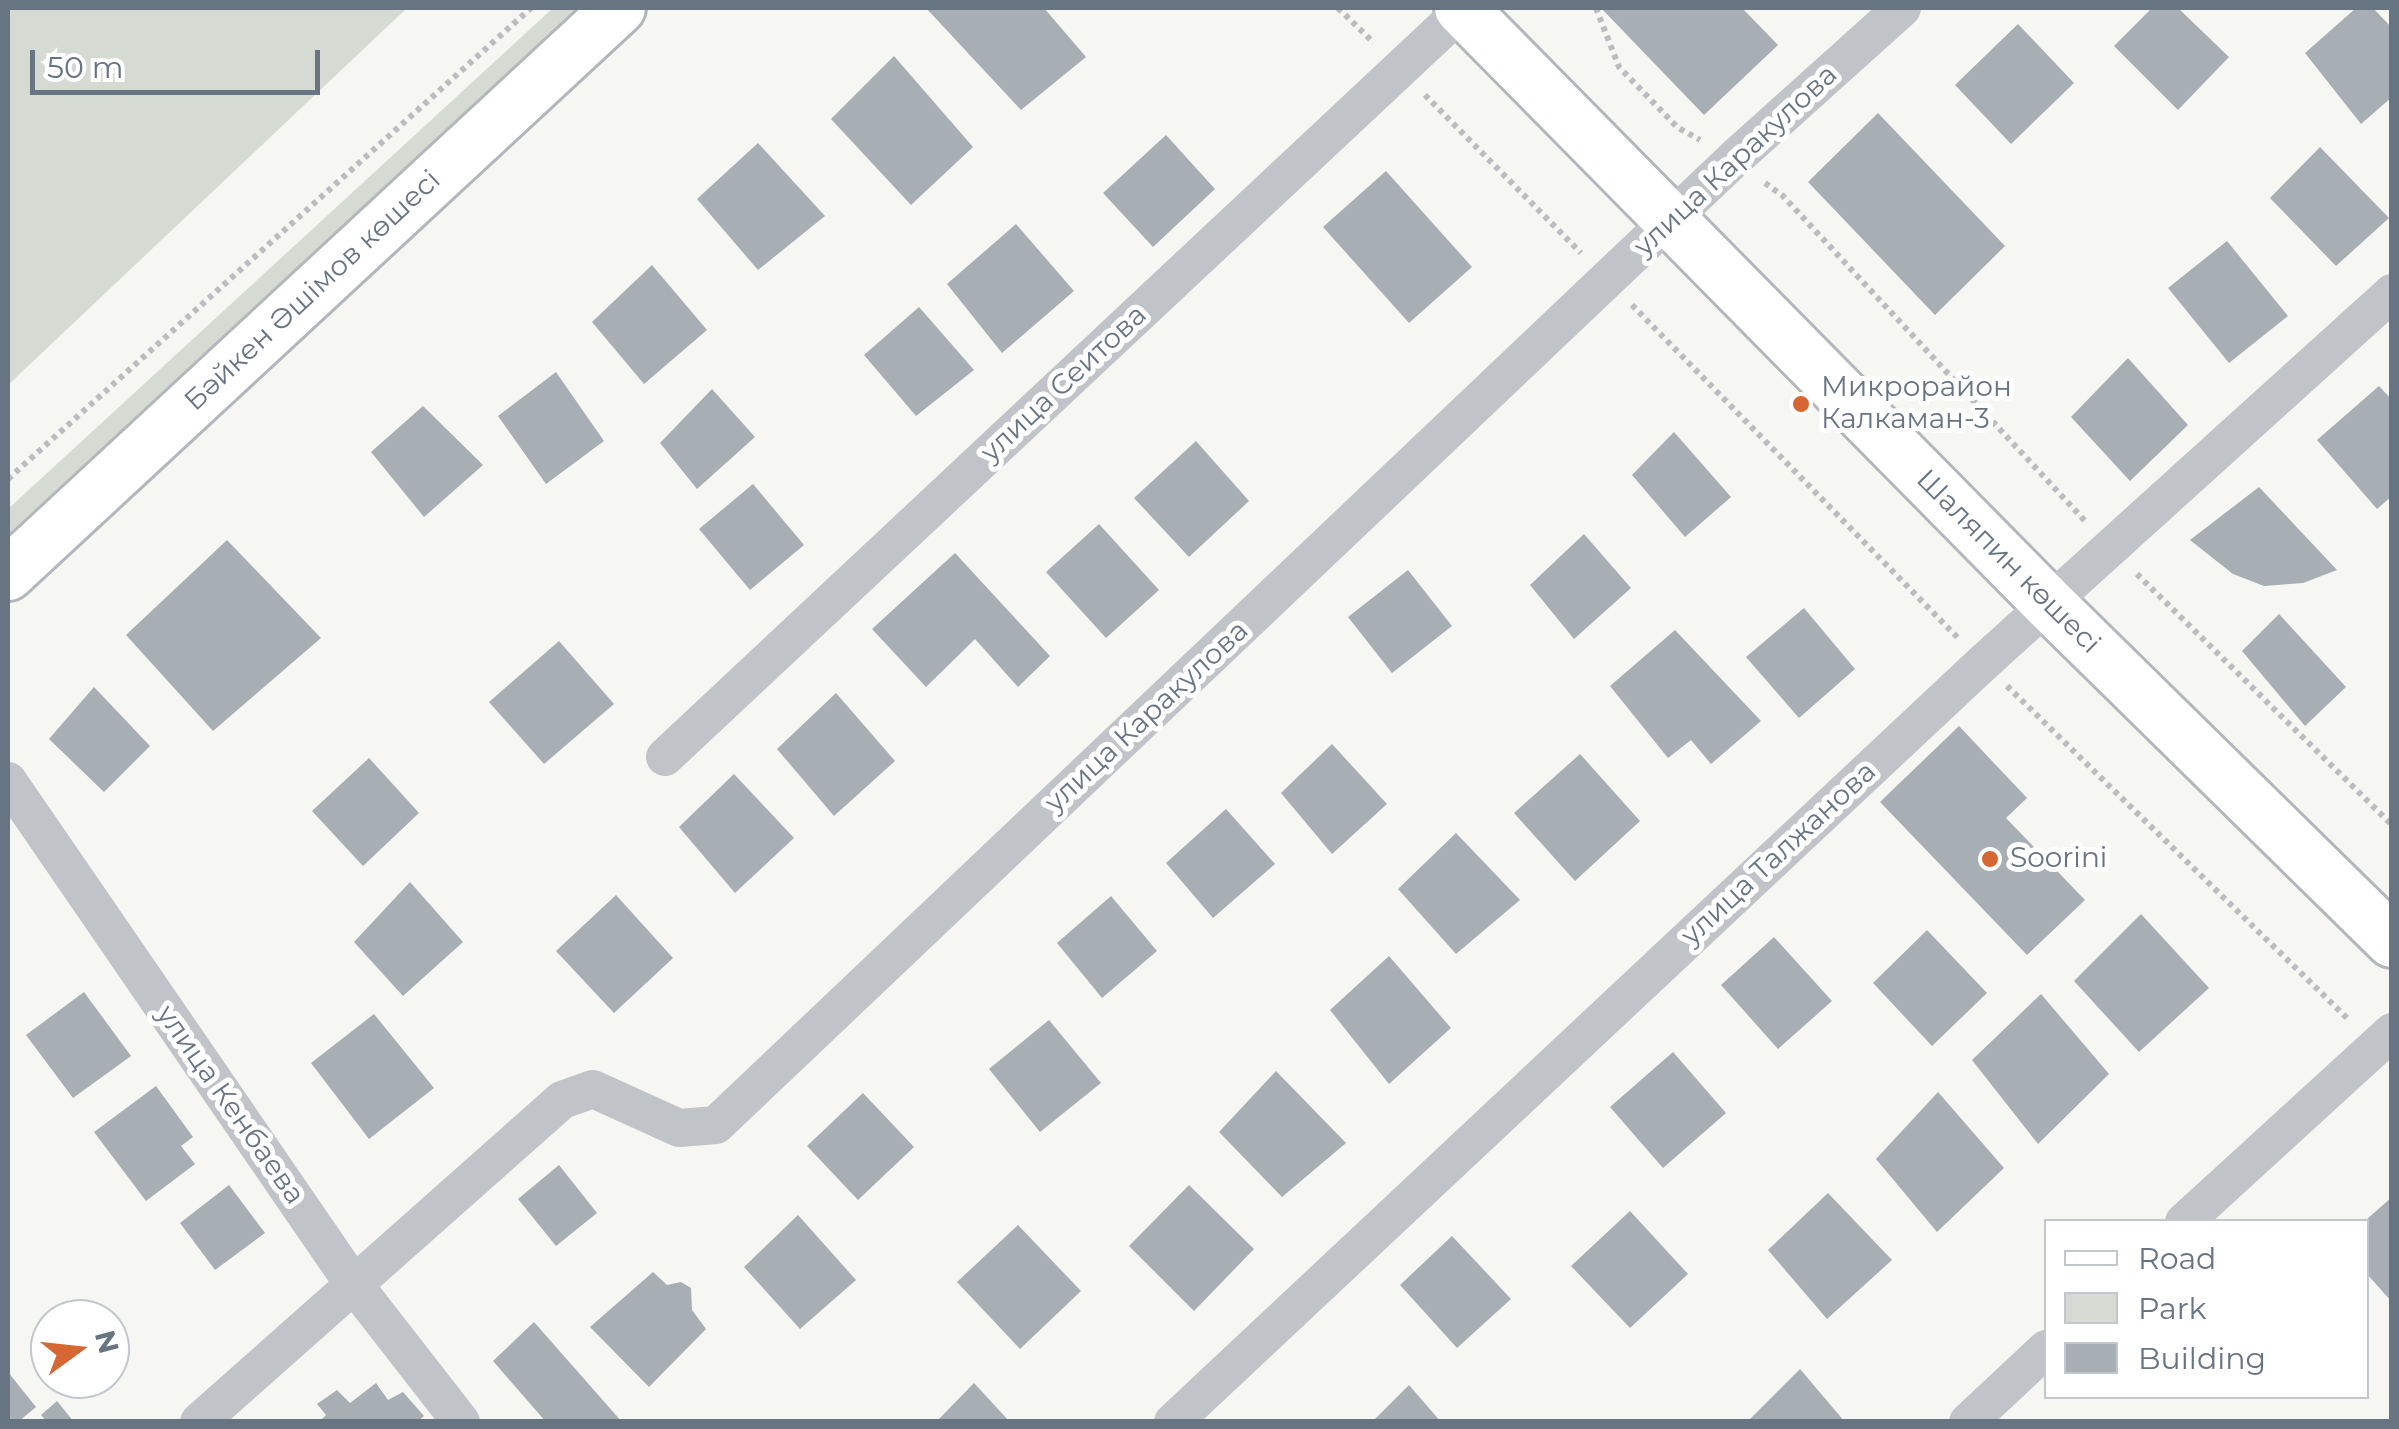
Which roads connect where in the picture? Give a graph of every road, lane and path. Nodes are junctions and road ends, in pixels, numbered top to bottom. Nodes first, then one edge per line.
1 (531, 8) edge
2 (619, 8) edge
3 (1338, 8) edge
4 (1596, 8) edge
5 (1902, 8) edge
6 (1462, 9) edge
7 (1401, 70) junction
8 (1734, 160) junction
9 (1670, 223) junction
10 (1608, 281) junction
11 (2392, 293) edge
12 (8, 479) edge
13 (2112, 549) junction
14 (8, 574) edge
15 (2049, 604) junction
16 (1983, 662) junction
17 (665, 757) dead end
18 (8, 781) edge
19 (2392, 825) edge
20 (2392, 941) edge
21 (2383, 1039) edge
22 (2187, 1219) edge
23 (352, 1282) junction
24 (2044, 1351) edge
25 (199, 1422) edge
26 (461, 1422) edge
27 (1173, 1422) edge
28 (1968, 1422) edge

1 - 12 path
2 - 14 main road, Бәйкен Әшімов көшесі
3 - 7 path
4 - 8 path
5 - 8 street, улица Каракулова
6 - 7 street, улица Сеитова
6 - 9 main road, Шаляпин көшесі
7 - 10 path
7 - 17 street, улица Сеитова
8 - 9 street, улица Каракулова
8 - 13 path
9 - 10 street, улица Каракулова
9 - 15 main road, Шаляпин көшесі
10 - 16 path
10 - 23 street, улица Каракулова
11 - 13 street, улица Талжанова
13 - 15 street, улица Талжанова
13 - 19 path
15 - 16 street, улица Талжанова
15 - 20 main road, Шаляпин көшесі
16 - 21 path
16 - 27 street, улица Талжанова
18 - 23 street, улица Кенбаева
21 - 22 street
23 - 25 street, улица Каракулова
23 - 26 street, улица Кенбаева
24 - 28 street

